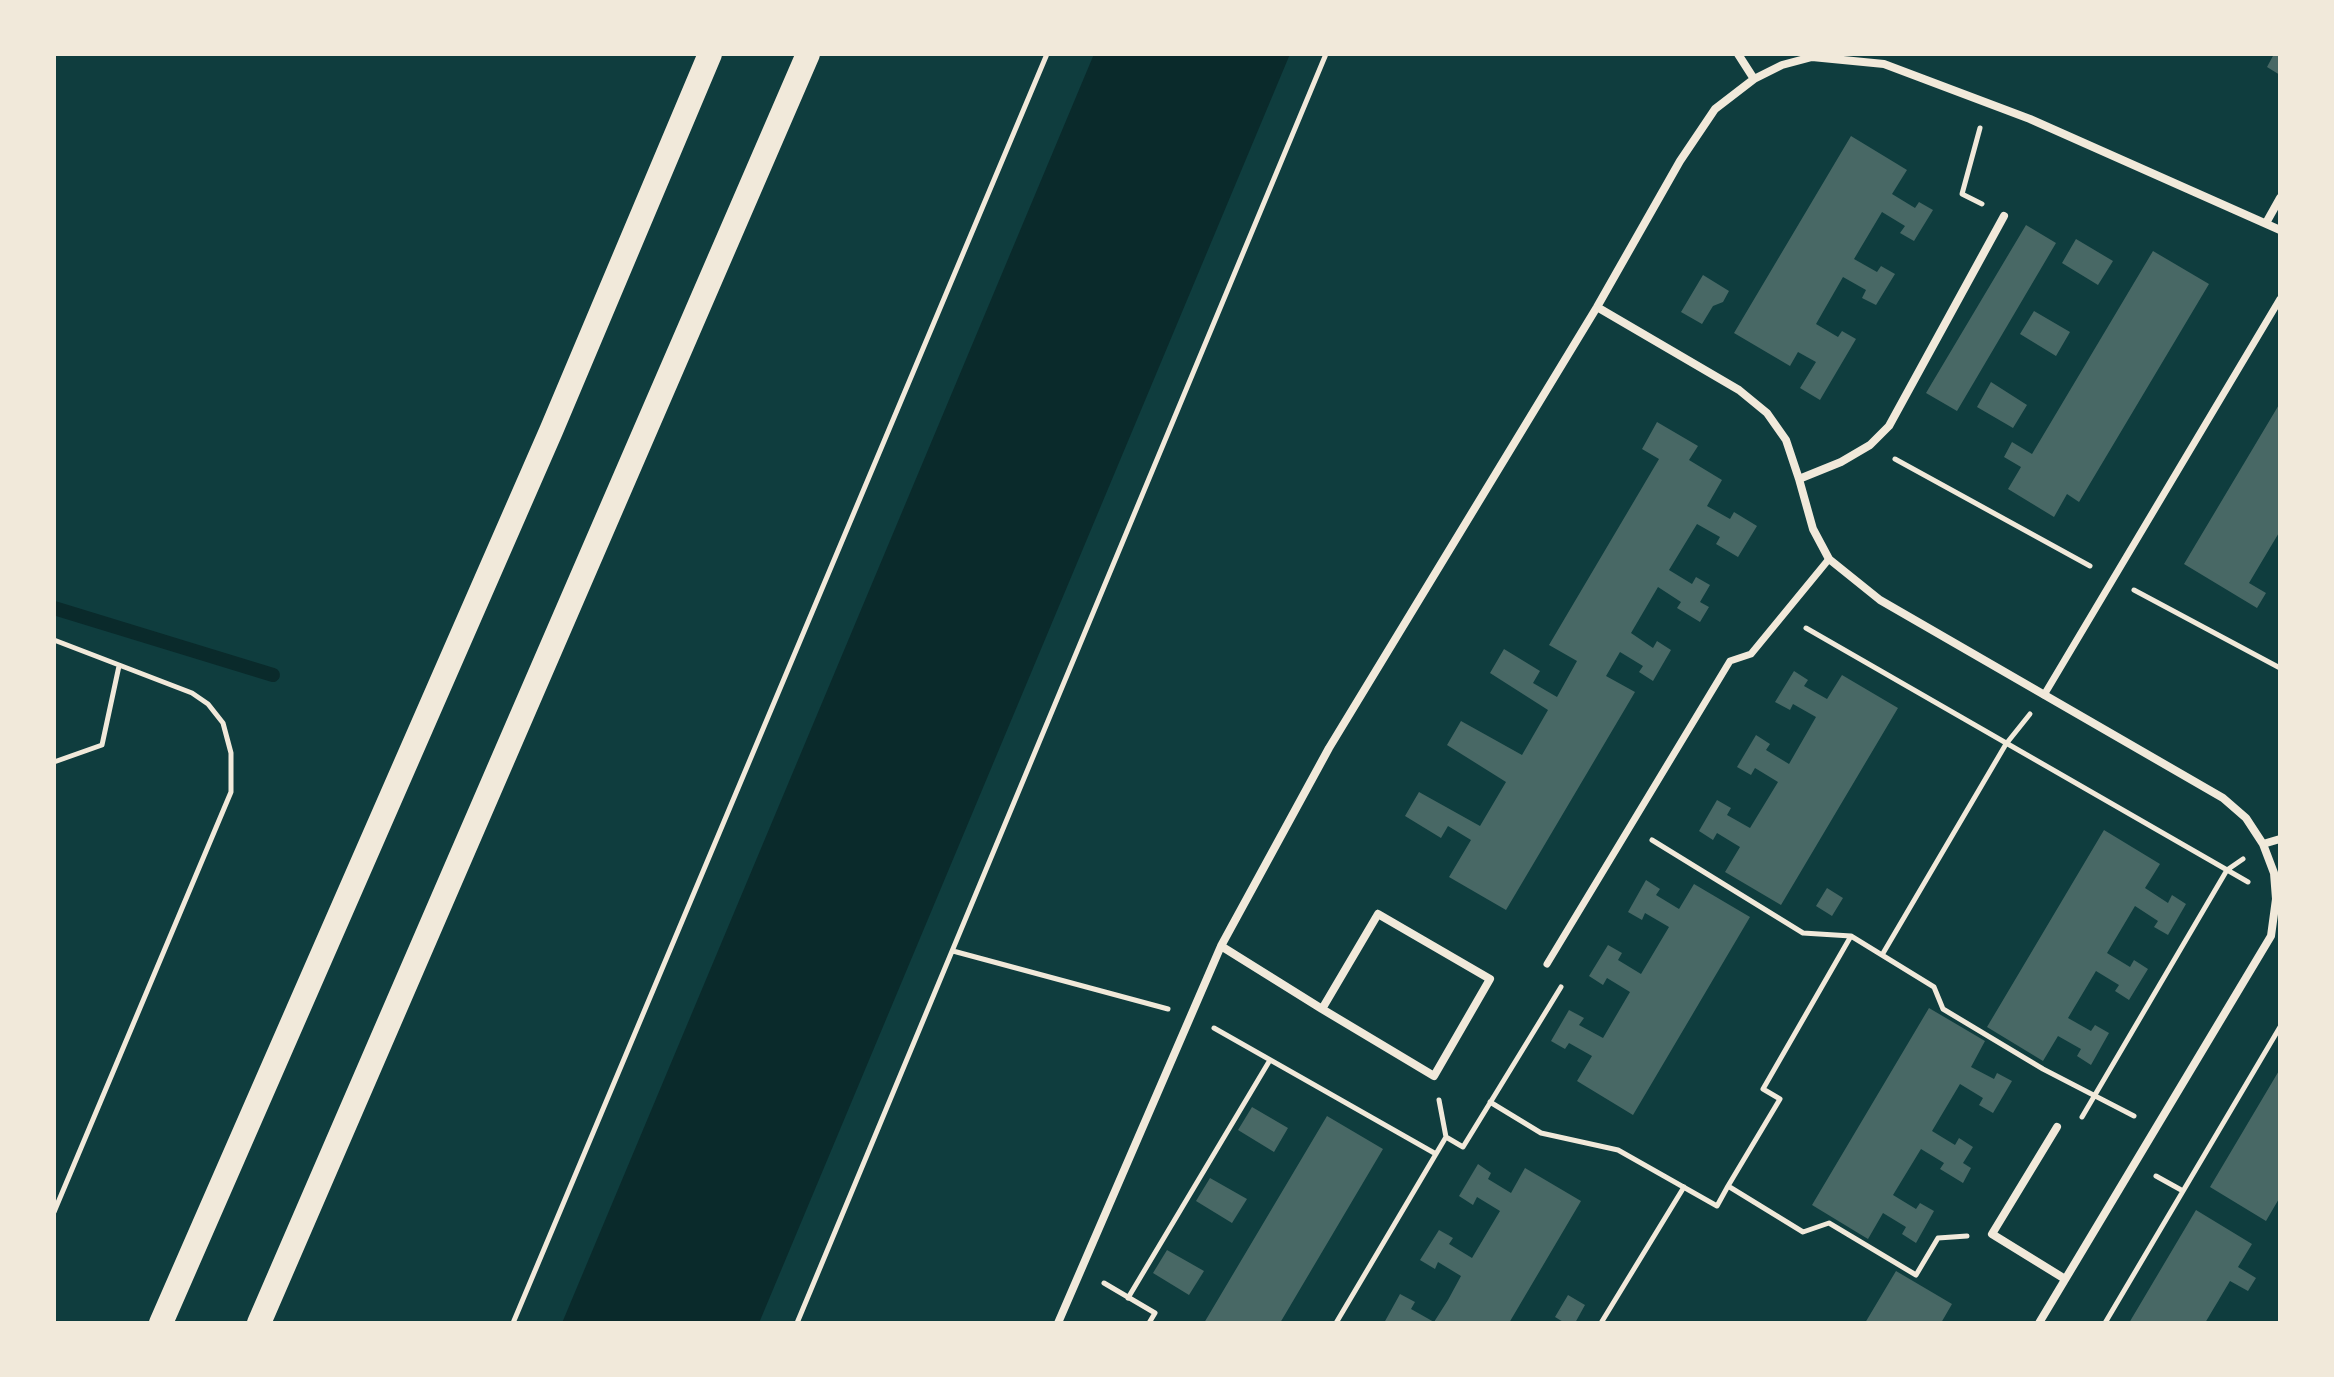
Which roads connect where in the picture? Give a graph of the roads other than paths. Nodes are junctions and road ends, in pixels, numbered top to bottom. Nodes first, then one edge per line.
1 (710, 54) edge
2 (808, 54) edge
3 (1738, 54) edge
4 (1754, 79) junction
5 (2280, 198) edge
6 (2004, 216) road end
7 (2266, 223) junction
8 (2280, 230) edge
9 (2280, 299) edge
10 (1597, 307) junction
11 (1799, 479) junction
12 (1829, 559) junction
13 (2044, 695) junction
14 (2280, 839) edge
15 (2263, 844) junction
16 (1221, 946) junction
17 (1547, 964) road end
18 (1322, 1009) junction
19 (2057, 1127) road end
20 (2065, 1279) junction
21 (161, 1323) edge
22 (259, 1323) edge
23 (1058, 1323) edge
24 (2039, 1323) edge

1 - 21 highway
2 - 22 highway
3 - 4 street
4 - 7 street
4 - 10 street
5 - 7 street
6 - 11 street
7 - 8 street
9 - 13 street
10 - 11 street
10 - 16 street
11 - 12 street
12 - 13 street
12 - 17 street
13 - 15 street
14 - 15 street
15 - 20 street
16 - 18 street
16 - 23 street
18 - 18 street
19 - 20 street
20 - 24 street

